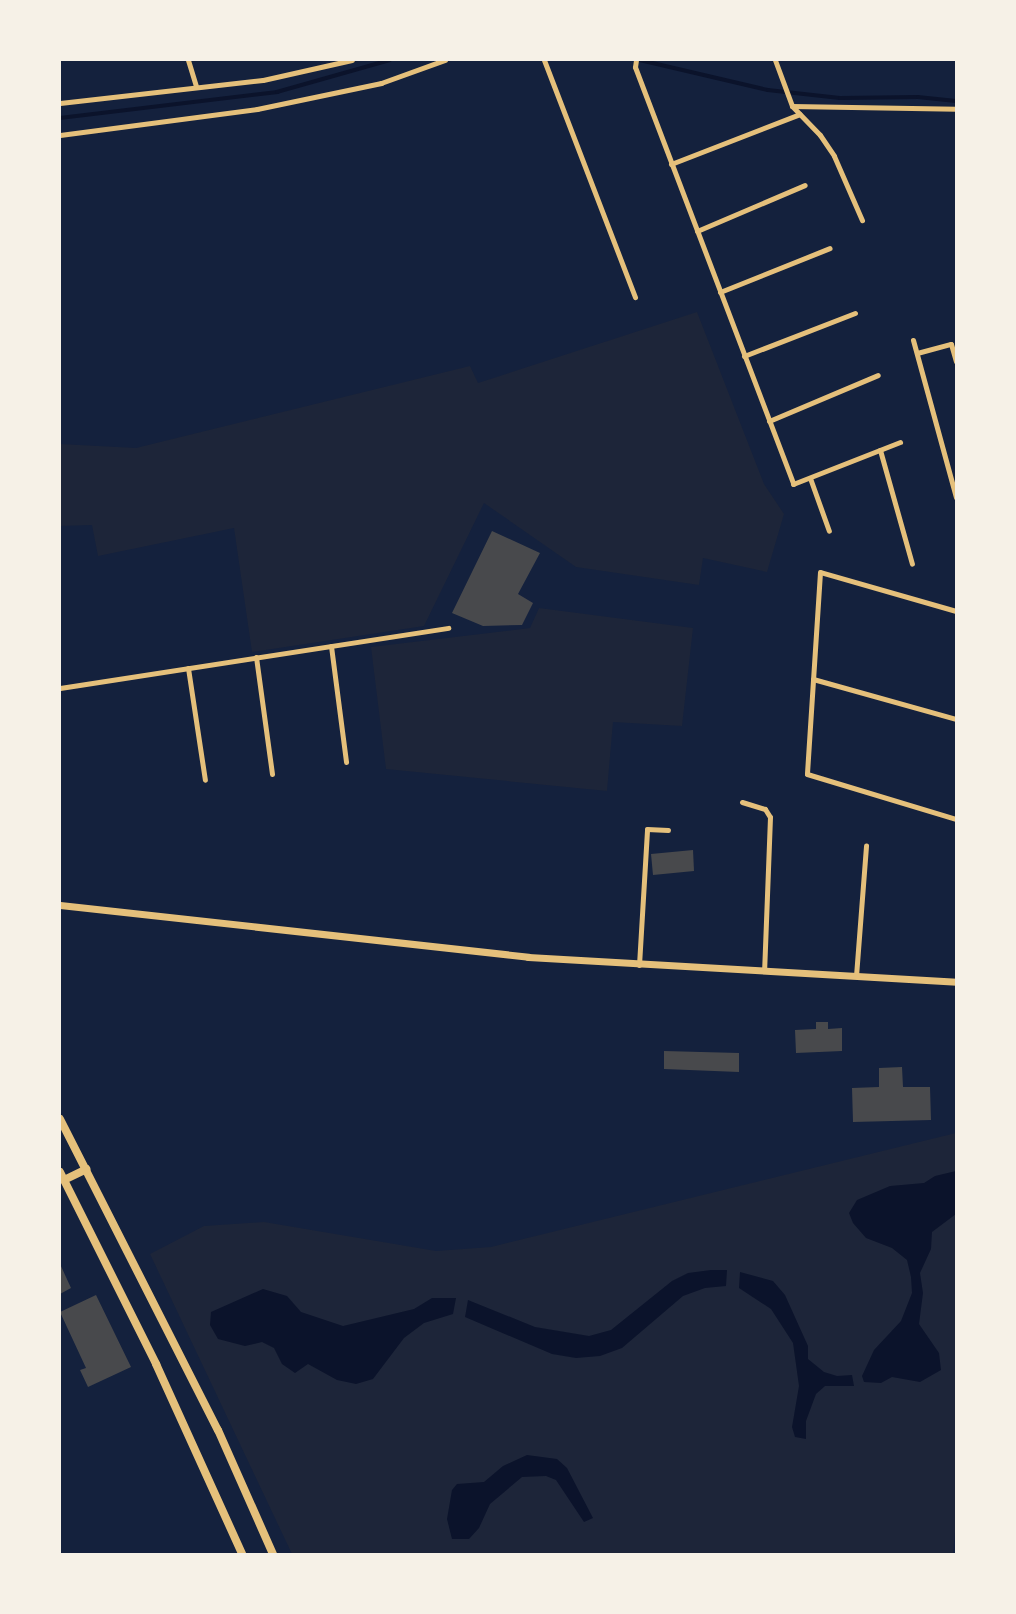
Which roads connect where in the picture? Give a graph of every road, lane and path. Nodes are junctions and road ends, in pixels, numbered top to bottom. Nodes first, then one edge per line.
1 (188, 60) edge
2 (352, 60) edge
3 (445, 60) edge
4 (544, 60) edge
5 (636, 60) edge
6 (775, 60) edge
7 (334, 62) edge
8 (196, 87) junction
9 (60, 103) edge
10 (792, 106) junction
11 (957, 109) edge
12 (800, 114) junction
13 (60, 135) edge
14 (671, 164) junction
15 (805, 185) dead end
16 (862, 220) dead end
17 (697, 231) junction
18 (830, 248) dead end
19 (720, 292) junction
20 (635, 297) dead end
21 (855, 313) dead end
22 (913, 340) dead end
23 (917, 354) junction
24 (744, 356) junction
25 (956, 359) edge
26 (878, 375) dead end
27 (769, 421) junction
28 (900, 442) dead end
29 (880, 450) junction
30 (810, 478) junction
31 (957, 497) edge
32 (829, 531) dead end
33 (912, 564) dead end
34 (957, 611) edge
35 (449, 628) dead end
36 (331, 646) junction
37 (257, 657) junction
38 (188, 668) junction
39 (813, 679) junction
40 (60, 688) edge
41 (957, 719) edge
42 (346, 762) dead end
43 (272, 774) dead end
44 (205, 780) dead end
45 (742, 802) dead end
46 (957, 819) edge
47 (668, 830) dead end
48 (866, 845) dead end
49 (60, 905) edge
50 (639, 965) junction
51 (764, 970) junction
52 (856, 976) junction
53 (957, 982) edge
54 (60, 1119) edge
55 (87, 1169) junction
56 (62, 1176) edge
57 (242, 1555) edge
58 (274, 1555) edge

1 - 8 street
2 - 7 street
3 - 13 street
4 - 20 street
5 - 14 street
6 - 10 street
7 - 8 street
8 - 9 street
10 - 11 street
10 - 12 street
12 - 14 street
12 - 16 street
14 - 17 street
15 - 17 street
17 - 19 street
18 - 19 street
19 - 24 street
21 - 24 street
22 - 23 street
23 - 25 street
23 - 31 street
24 - 27 street
26 - 27 street
27 - 30 street
28 - 29 street
29 - 30 street
29 - 33 street
30 - 32 street
34 - 39 street
35 - 36 street
36 - 37 street
36 - 42 street
37 - 38 street
37 - 43 street
38 - 40 street
38 - 44 street
39 - 41 street
39 - 46 street
45 - 51 street
47 - 50 street
48 - 52 street
49 - 50 main road
50 - 51 main road
51 - 52 main road
52 - 53 main road
54 - 55 main road
55 - 56 main road
55 - 58 main road
56 - 57 main road

